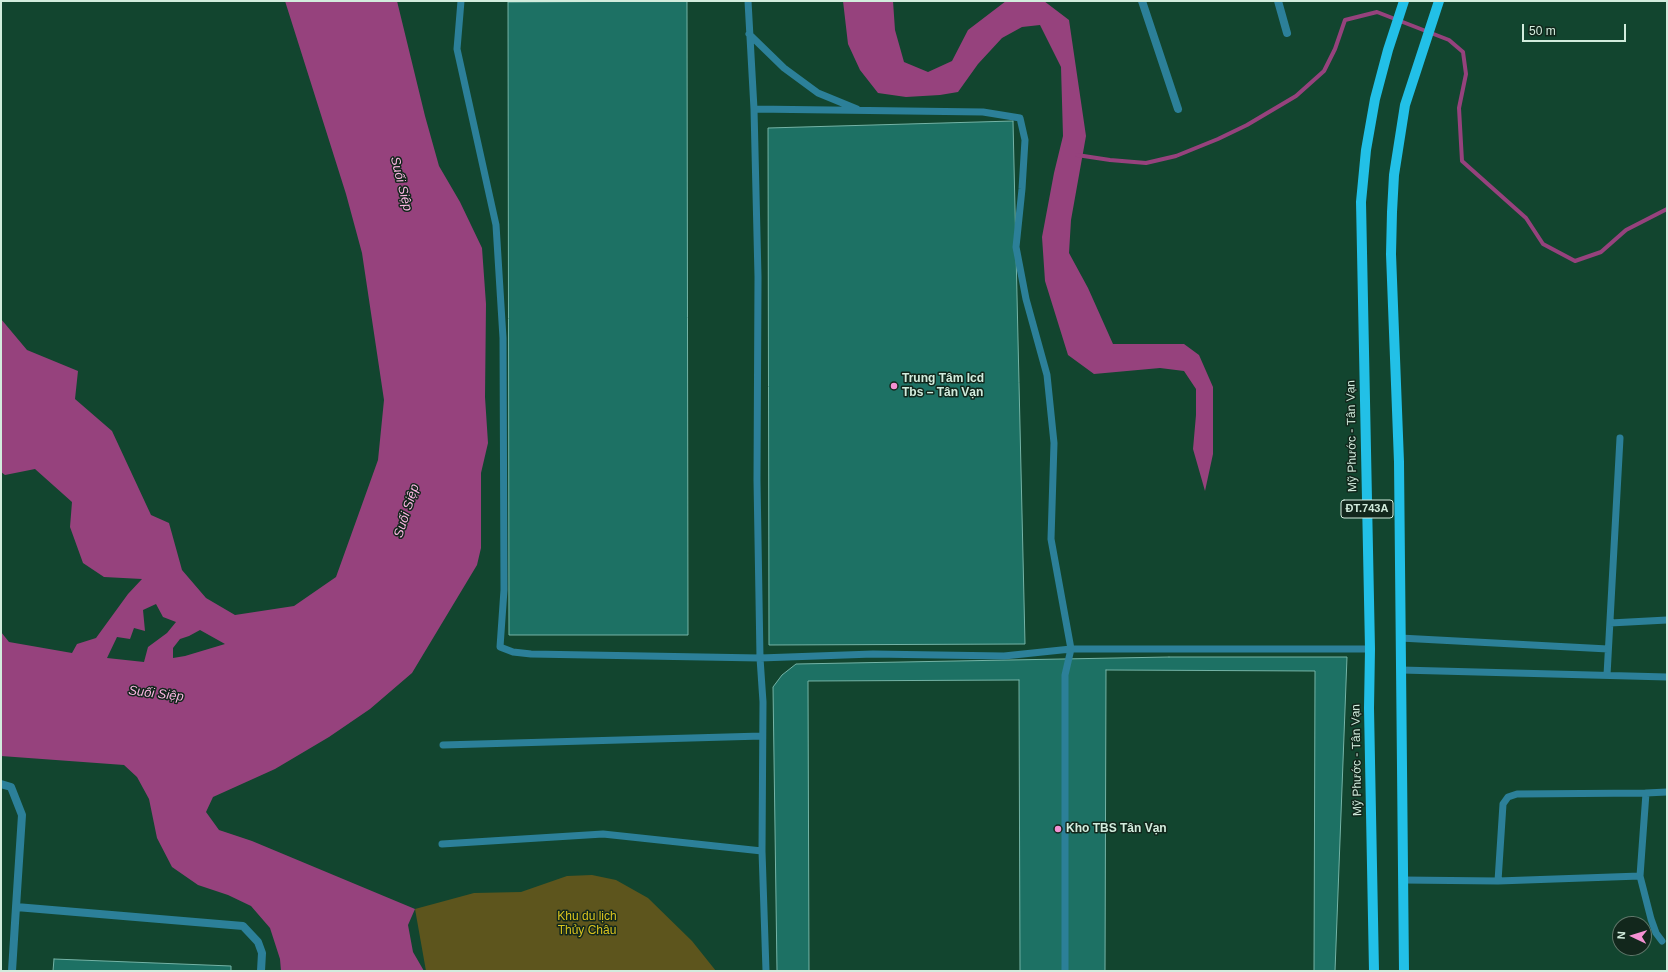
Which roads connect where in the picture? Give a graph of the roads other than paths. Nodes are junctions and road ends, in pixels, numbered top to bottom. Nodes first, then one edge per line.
1 (461, 1) edge
2 (748, 1) edge
3 (1142, 1) edge
4 (1278, 1) edge
5 (1404, 1) edge
6 (1439, 1) edge
7 (1287, 33) dead end
8 (749, 34) junction
9 (754, 109) junction
10 (1178, 109) dead end
11 (861, 110) junction
12 (1620, 438) dead end
13 (1667, 620) edge
14 (1610, 623) junction
15 (1400, 638) junction
16 (1370, 649) junction
17 (1608, 649) junction
18 (1071, 650) junction
19 (760, 658) junction
20 (1401, 670) junction
21 (1607, 675) junction
22 (1667, 677) edge
23 (762, 736) junction
24 (442, 745) dead end
25 (1, 784) edge
26 (1667, 792) edge
27 (1646, 793) junction
28 (442, 844) dead end
29 (762, 851) junction
30 (1640, 876) junction
31 (1403, 880) junction
32 (1498, 881) junction
33 (16, 907) junction
34 (1662, 941) dead end
35 (12, 971) edge
36 (261, 971) edge
37 (766, 971) edge
38 (1065, 971) edge
39 (1374, 971) edge
40 (1404, 971) edge

1 - 19 lane
2 - 8 lane
3 - 10 street
4 - 7 street
5 - 16 main road, Mỹ Phước - Tân Vạn / ĐT.743A
6 - 15 main road, ĐT.743A
8 - 9 lane
8 - 11 lane
9 - 11 lane
9 - 19 lane
11 - 18 lane
12 - 14 lane
13 - 14 lane
14 - 17 lane
15 - 17 lane
15 - 20 main road, ĐT.743A
16 - 18 lane
16 - 39 main road, Mỹ Phước - Tân Vạn / ĐT.743A
17 - 21 lane
18 - 19 lane
18 - 38 lane
19 - 23 lane
20 - 21 lane
20 - 31 main road, ĐT.743A
21 - 22 lane
23 - 24 lane
23 - 29 lane
25 - 33 street
26 - 27 lane
27 - 30 lane
27 - 32 lane
28 - 29 lane
29 - 37 lane
30 - 32 lane
30 - 34 lane
31 - 32 lane
31 - 40 main road, ĐT.743A
33 - 35 street
33 - 36 street

